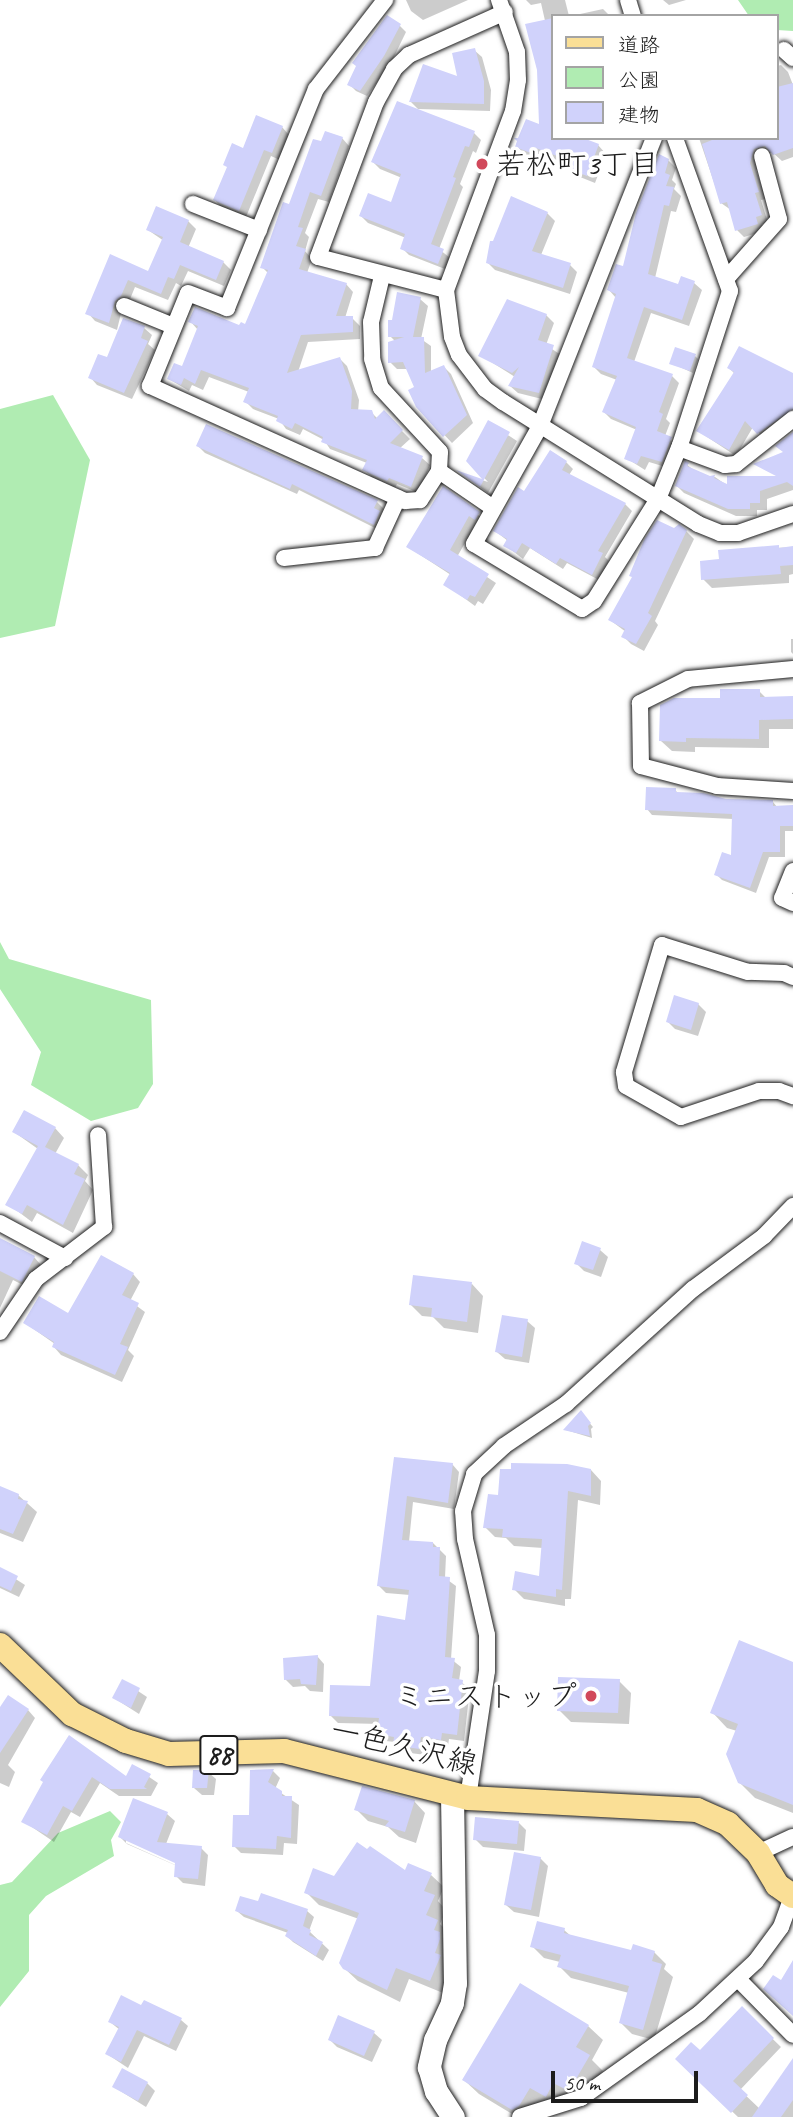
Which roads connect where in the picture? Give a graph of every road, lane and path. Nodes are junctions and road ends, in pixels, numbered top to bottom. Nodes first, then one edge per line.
1 (385, 0) edge
2 (502, 6) edge
3 (653, 140) edge
4 (676, 140) edge
5 (762, 156) dead end
6 (193, 204) dead end
7 (259, 230) junction
8 (382, 276) junction
9 (726, 279) junction
10 (446, 290) junction
11 (124, 306) dead end
12 (173, 326) junction
13 (793, 419) edge
14 (540, 428) junction
15 (678, 449) junction
16 (439, 471) junction
17 (398, 498) junction
18 (657, 499) junction
19 (493, 508) junction
20 (793, 514) edge
21 (284, 558) dead end
22 (793, 670) edge
23 (793, 791) edge
24 (793, 871) edge
25 (793, 903) edge
26 (793, 976) edge
27 (793, 1096) edge
28 (98, 1135) dead end
29 (793, 1206) edge
30 (0, 1223) edge
31 (65, 1258) junction
32 (0, 1332) edge
33 (0, 1645) edge
34 (460, 1797) junction
35 (793, 1837) edge
36 (758, 1853) junction
37 (793, 1896) edge
38 (738, 1979) junction
39 (793, 2035) edge
40 (452, 2117) edge
41 (520, 2117) edge

1 - 7 street
2 - 8 street
2 - 10 street
3 - 14 street
4 - 9 street
5 - 9 street
6 - 7 street
7 - 12 street
8 - 10 street
8 - 16 street
9 - 15 street
10 - 14 street
11 - 12 street
12 - 17 street
13 - 15 street
14 - 18 street
14 - 19 street
15 - 18 street
16 - 17 street
16 - 19 street
17 - 21 street
18 - 19 street
18 - 20 street
22 - 23 street
24 - 25 street
26 - 27 street
28 - 31 street
29 - 34 street
30 - 31 street
31 - 32 street
33 - 34 main road, 一色久沢線 / 88
34 - 36 main road, 一色久沢線 / 88
34 - 40 street
35 - 36 street
36 - 37 main road, 一色久沢線 / 88
37 - 38 street
38 - 39 street
38 - 41 street

